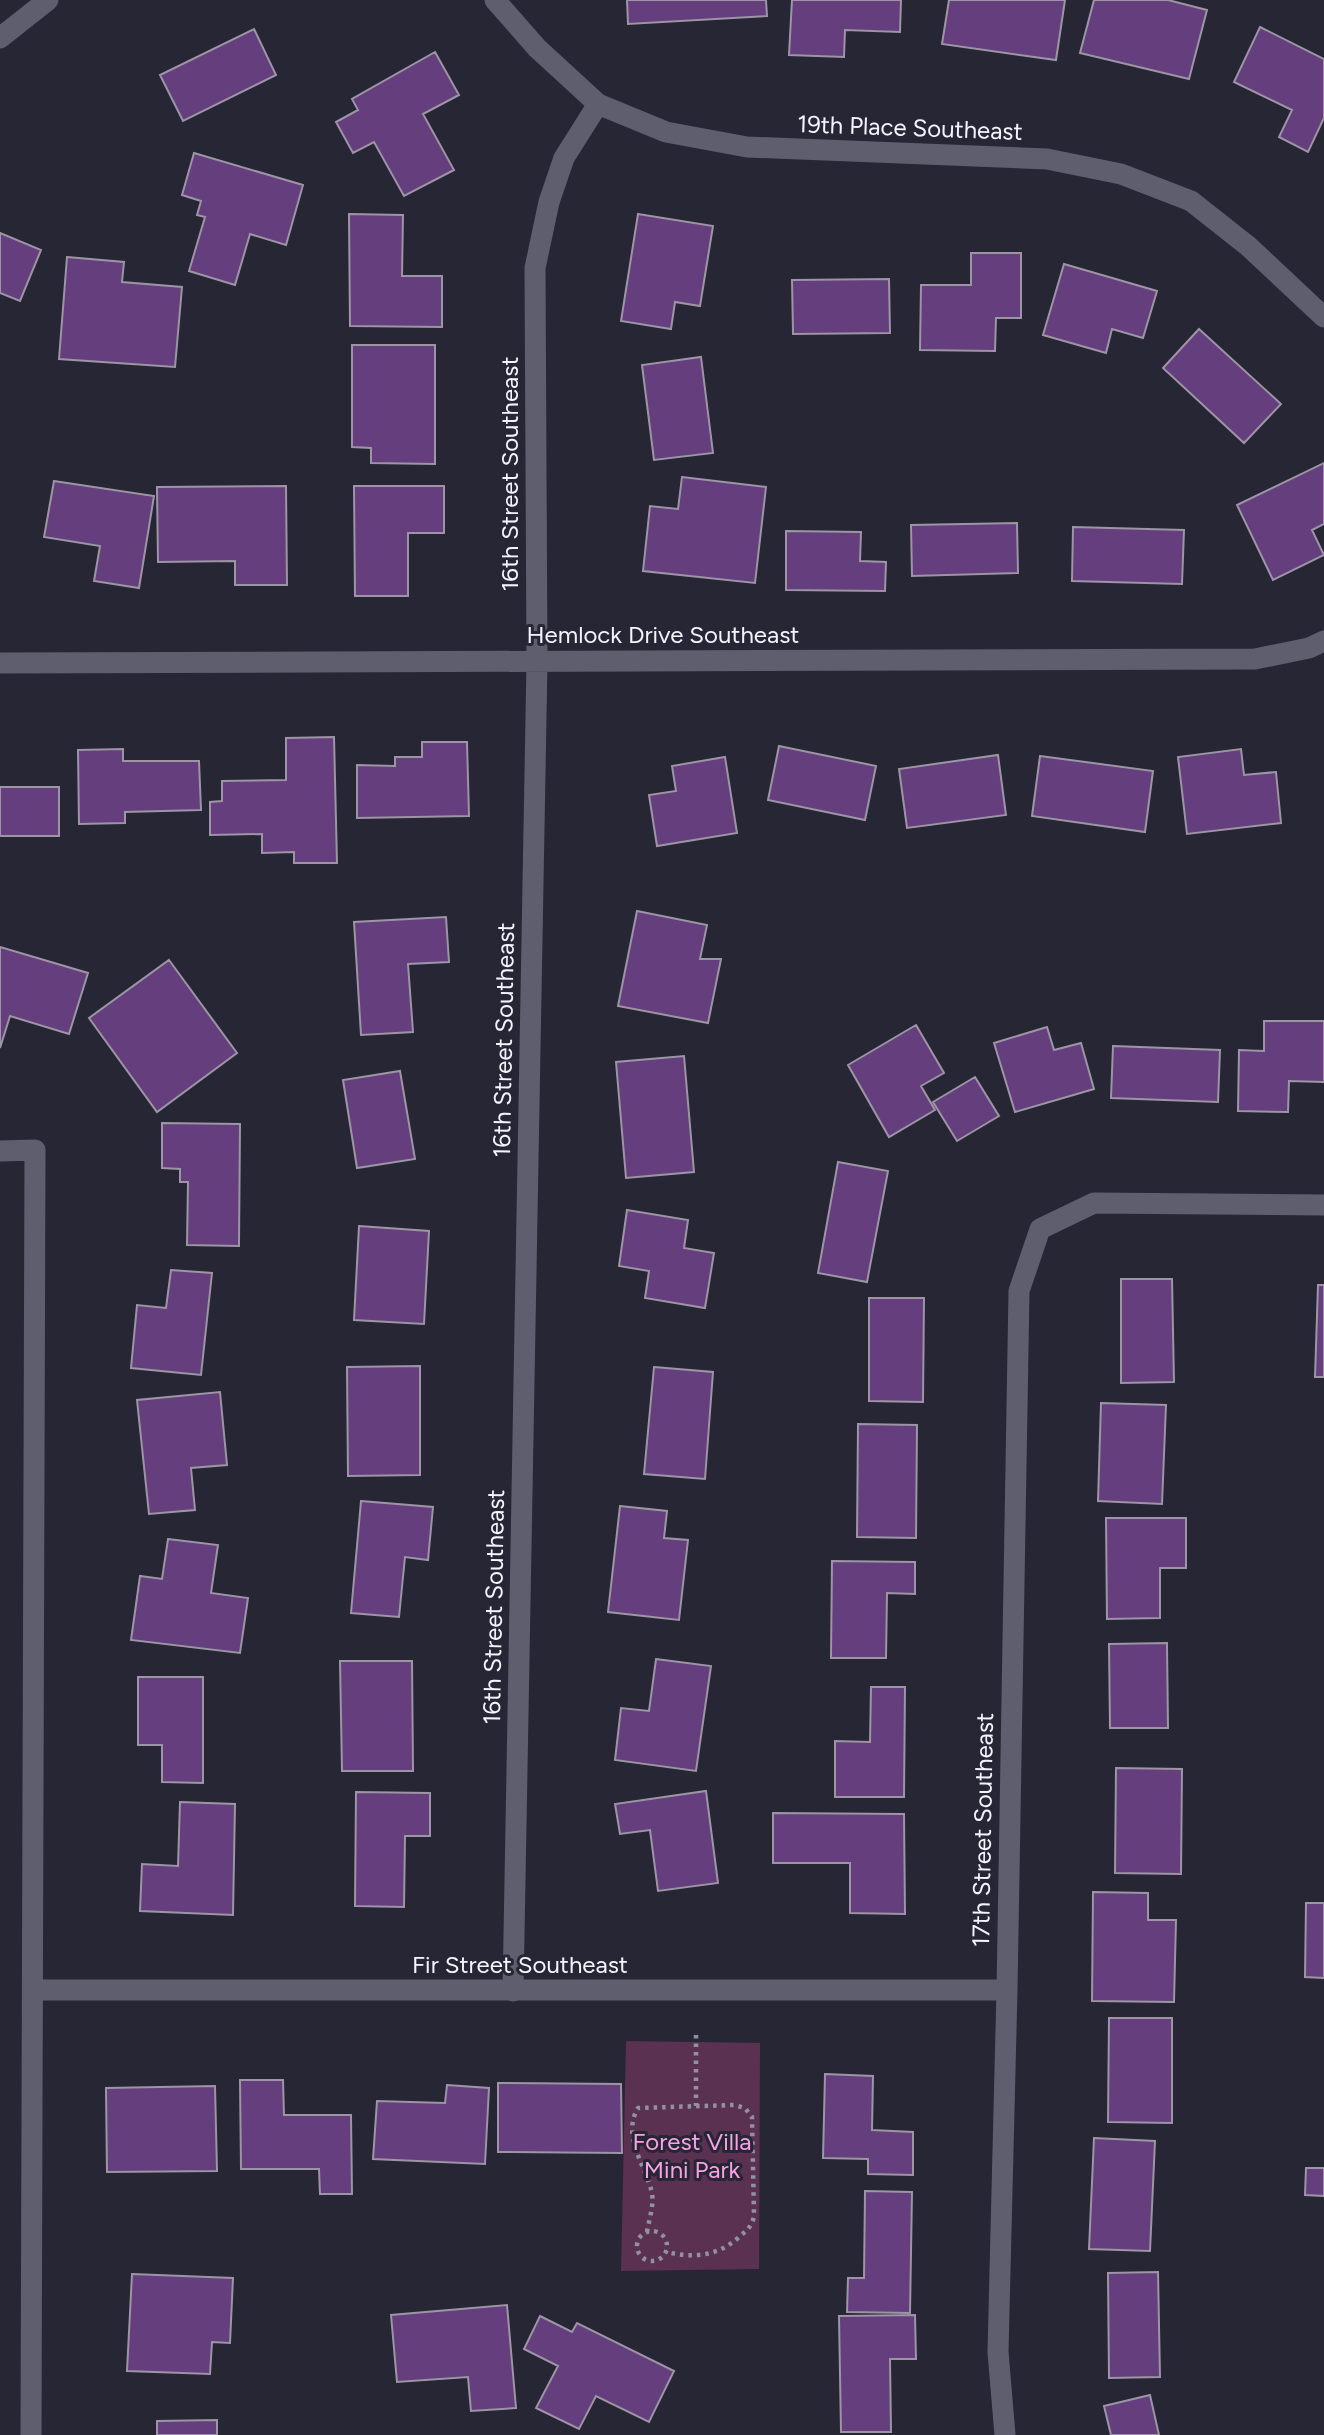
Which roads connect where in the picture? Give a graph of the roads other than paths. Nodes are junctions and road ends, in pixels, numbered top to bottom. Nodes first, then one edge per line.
1 (48, 0) edge
2 (495, 0) edge
3 (0, 38) edge
4 (598, 104) junction
5 (1324, 317) edge
6 (1324, 641) edge
7 (537, 662) junction
8 (0, 663) edge
9 (0, 1151) edge
10 (1324, 1205) edge
11 (33, 1990) junction
12 (1007, 1990) junction
13 (513, 1991) junction
14 (31, 2435) edge
15 (1005, 2435) edge

1 - 3 street
2 - 4 street, 19th Place Southeast
4 - 5 street, 19th Place Southeast
4 - 7 street, 16th Street Southeast
6 - 7 street, Hemlock Drive Southeast
7 - 8 street, Hemlock Drive Southeast
7 - 13 street, 16th Street Southeast
9 - 11 street
10 - 12 street, 17th Street Southeast
11 - 13 street, Fir Street Southeast
11 - 14 street
12 - 13 street, Fir Street Southeast
12 - 15 street, 17th Street Southeast

